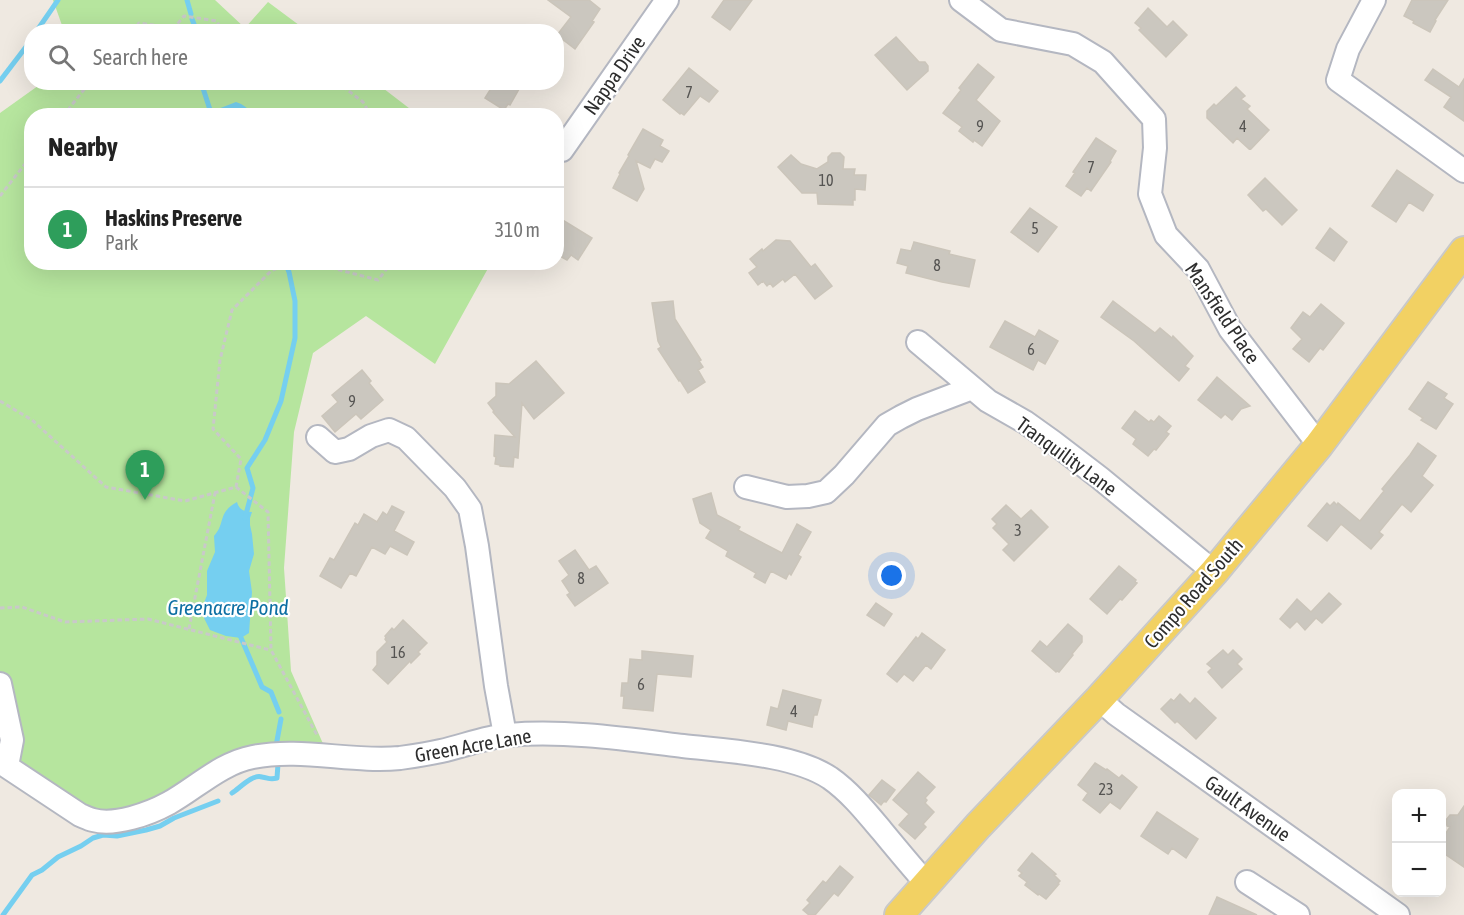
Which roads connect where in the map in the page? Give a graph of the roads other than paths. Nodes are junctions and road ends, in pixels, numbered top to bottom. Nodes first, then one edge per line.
1 (667, 0) edge
2 (961, 0) edge
3 (1374, 0) edge
4 (564, 147) edge
5 (1464, 171) edge
6 (1464, 251) edge
7 (918, 342) dead end
8 (972, 388) junction
9 (318, 437) dead end
10 (1319, 445) junction
11 (746, 487) dead end
12 (1214, 572) junction
13 (0, 684) edge
14 (1099, 699) junction
15 (505, 735) junction
16 (3, 764) edge
17 (1247, 882) dead end
18 (926, 883) junction
19 (899, 915) edge
20 (1298, 915) edge
21 (1398, 915) edge

1 - 4 street, Nappa Drive
2 - 10 street, Mansfield Place
3 - 5 street
6 - 10 main road, Compo Road South
7 - 8 street, Tranquility Lane
8 - 11 street
8 - 12 street, Tranquility Lane
9 - 15 street
10 - 12 main road, Compo Road South
12 - 14 main road, Compo Road South
13 - 16 street
14 - 18 main road, Compo Road South
14 - 21 street, Gault Avenue
15 - 16 street, Green Acre Lane
15 - 18 street, Green Acre Lane
17 - 20 street
18 - 19 main road, Compo Road South

